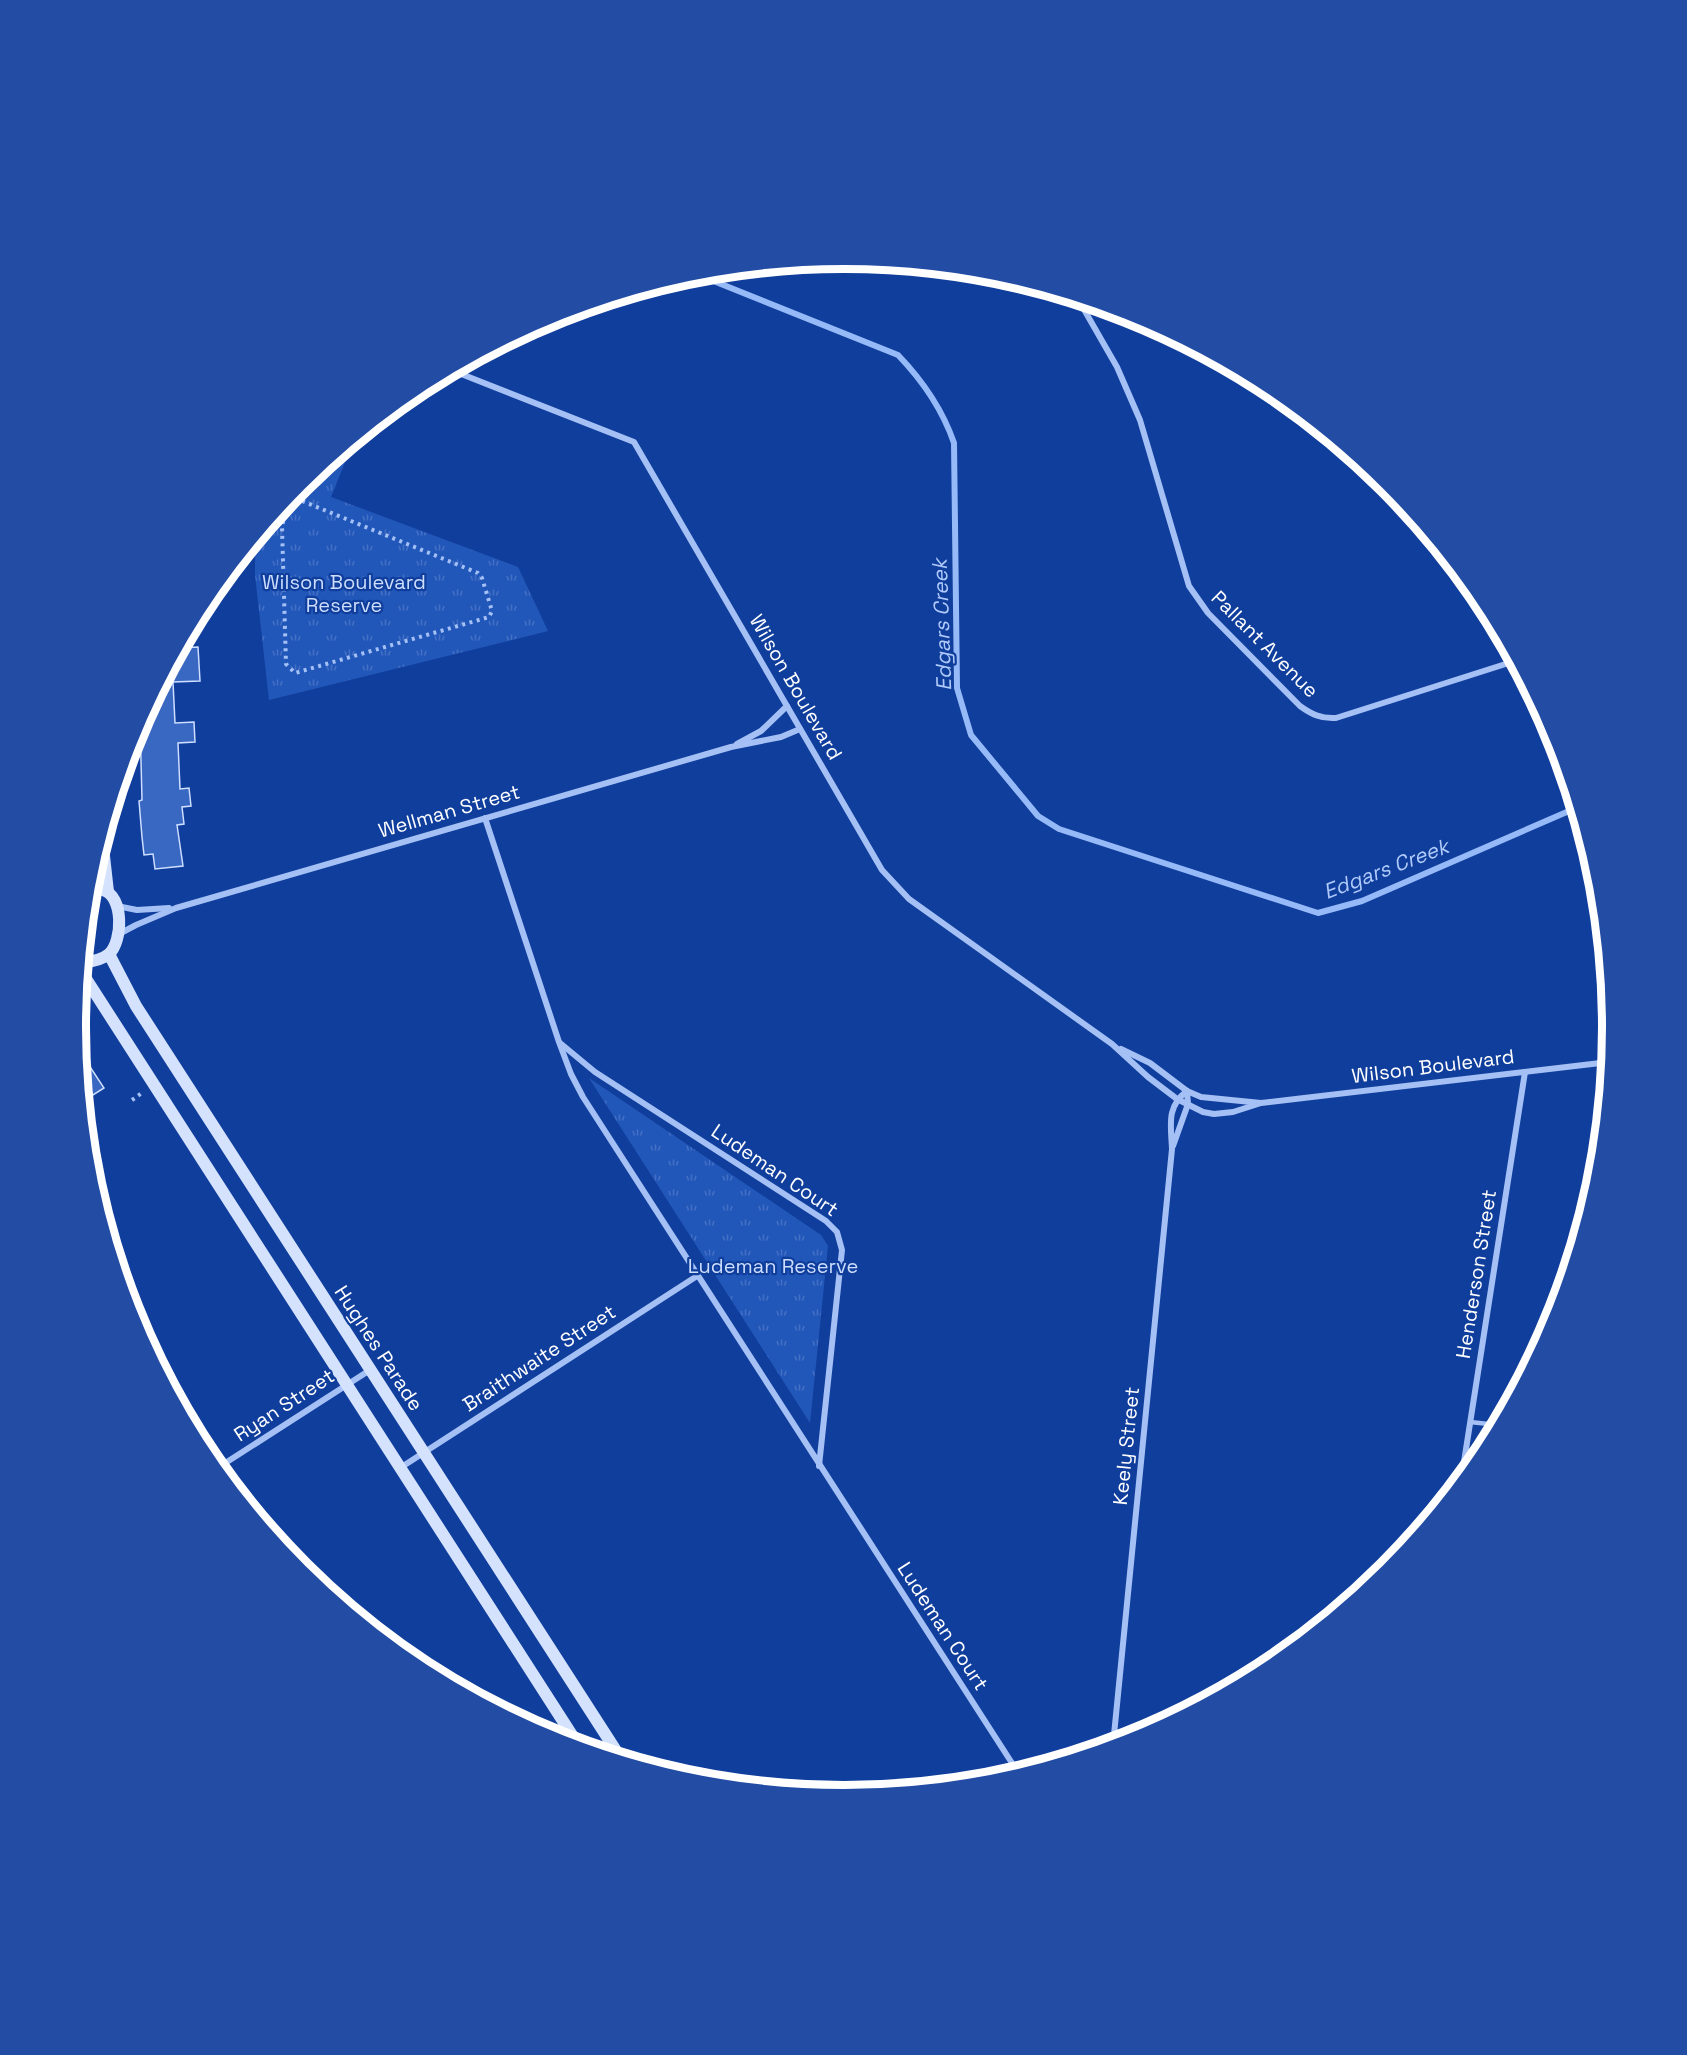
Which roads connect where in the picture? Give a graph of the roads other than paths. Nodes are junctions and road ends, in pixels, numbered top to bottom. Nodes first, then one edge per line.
1 (1084, 309) edge
2 (460, 374) edge
3 (1508, 663) edge
4 (788, 706) junction
5 (800, 729) junction
6 (731, 747) junction
7 (485, 818) junction
8 (104, 860) edge
9 (98, 890) edge
10 (108, 892) junction
11 (117, 906) junction
12 (176, 908) junction
13 (119, 935) junction
14 (109, 954) junction
15 (89, 962) edge
16 (87, 980) edge
17 (559, 1042) junction
18 (1112, 1044) junction
19 (1601, 1063) edge
20 (1525, 1072) junction
21 (1187, 1091) junction
22 (1177, 1099) junction
23 (1261, 1103) junction
24 (1188, 1104) junction
25 (1172, 1149) junction
26 (697, 1276) junction
27 (370, 1369) junction
28 (346, 1385) junction
29 (1470, 1422) junction
30 (1489, 1424) edge
31 (424, 1453) junction
32 (223, 1463) edge
33 (1464, 1463) edge
34 (819, 1467) junction
35 (400, 1469) junction
36 (572, 1735) edge
37 (1114, 1735) edge
38 (616, 1750) edge
39 (1014, 1766) edge

1 - 3 street, Pallant Avenue
2 - 4 street, Wilson Boulevard
4 - 5 street, Wilson Boulevard
4 - 6 street, Wellman Street
5 - 6 street, Wellman Street
5 - 18 street, Wilson Boulevard
6 - 7 street, Wellman Street
7 - 12 street, Wellman Street
7 - 17 street, Ludeman Court
8 - 10 street
9 - 10 street
10 - 11 street
11 - 12 street, Wellman Street
11 - 13 street
12 - 13 street, Wellman Street
13 - 14 street
14 - 15 street
14 - 27 street, Hughes Parade
16 - 28 street
17 - 26 street, Ludeman Court
17 - 34 street, Ludeman Court
18 - 21 street, Wilson Boulevard
18 - 22 street, Wilson Boulevard
19 - 20 street, Wilson Boulevard
20 - 23 street, Wilson Boulevard
20 - 29 street, Henderson Street
21 - 22 street
21 - 23 street, Wilson Boulevard
21 - 24 street, Keely Street
22 - 24 street, Wilson Boulevard
22 - 25 street, Keely Street
23 - 24 street, Wilson Boulevard
24 - 25 street, Keely Street
25 - 37 street, Keely Street
26 - 31 street, Braithwaite Street
26 - 34 street, Ludeman Court
27 - 28 street, Ryan Street
27 - 31 street, Hughes Parade
28 - 32 street, Ryan Street
28 - 35 street
29 - 30 lane
29 - 33 street, Henderson Street
31 - 35 street, Braithwaite Street
31 - 38 street, Hughes Parade
34 - 39 street, Ludeman Court
35 - 36 street

